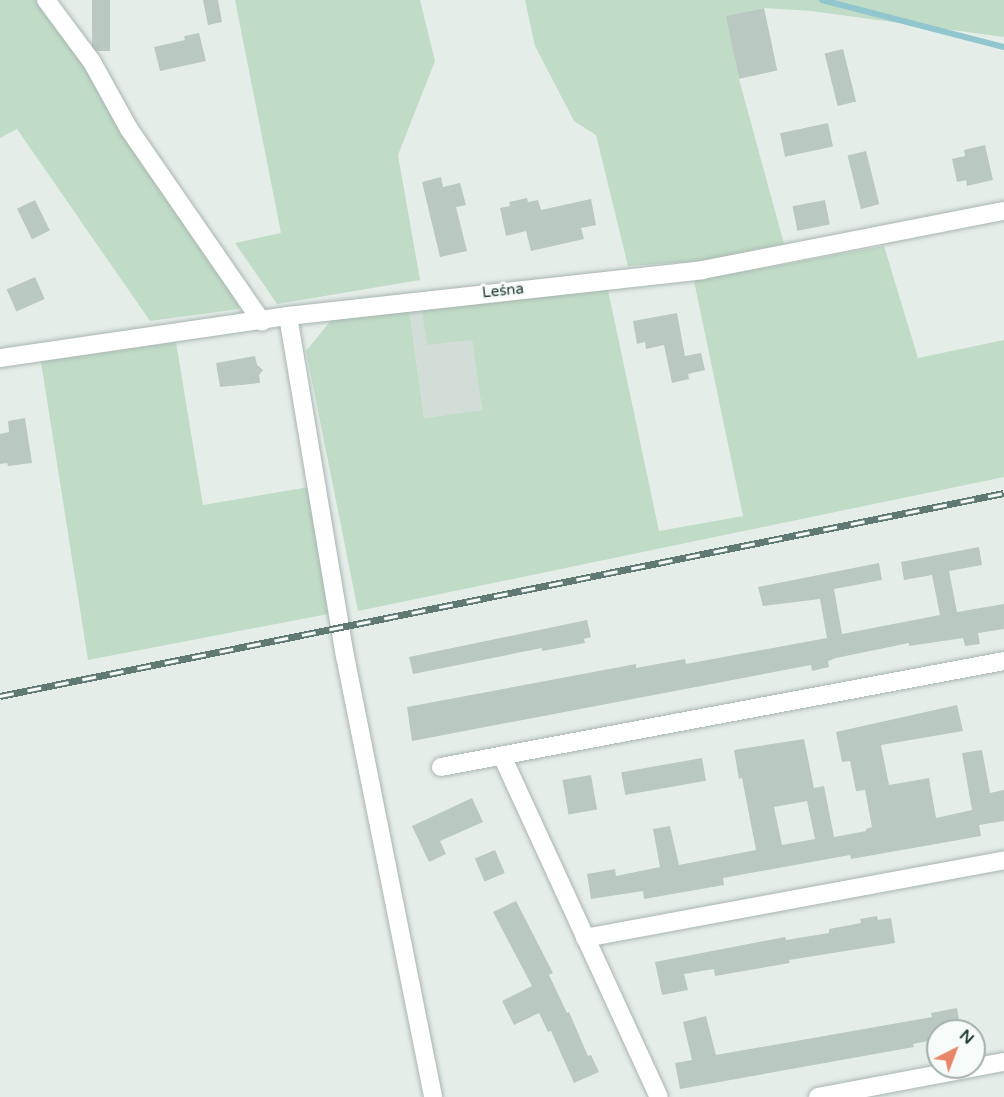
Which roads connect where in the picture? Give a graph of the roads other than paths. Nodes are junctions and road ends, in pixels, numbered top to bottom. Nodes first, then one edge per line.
1 (46, 0) edge
2 (1004, 211) edge
3 (288, 316) junction
4 (262, 322) junction
5 (0, 358) edge
6 (1004, 661) edge
7 (502, 756) junction
8 (441, 767) dead end
9 (1004, 860) edge
10 (585, 938) junction
11 (1004, 1062) edge
12 (433, 1097) edge
13 (659, 1097) edge
14 (818, 1097) edge

1 - 4 street
2 - 3 street, Leśna
3 - 4 street, Leśna
3 - 12 street
4 - 5 street, Leśna
6 - 7 street
7 - 8 street
7 - 10 street
9 - 10 street
10 - 13 street
11 - 14 street

